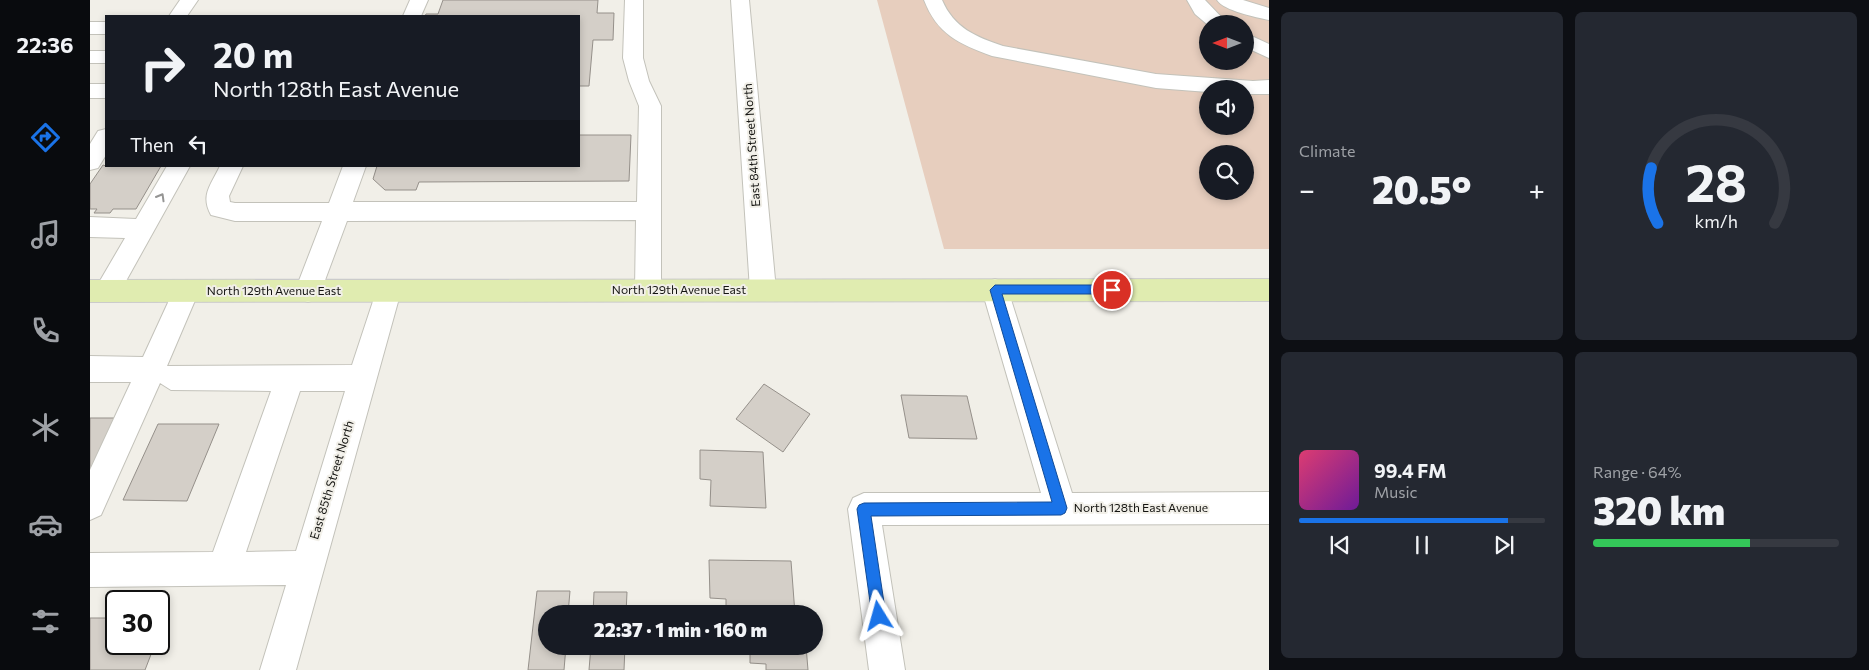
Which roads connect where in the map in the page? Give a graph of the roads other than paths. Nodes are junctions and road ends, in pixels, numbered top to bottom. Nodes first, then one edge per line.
1 (189, 0) edge
2 (419, 0) edge
3 (634, 0) edge
4 (740, 0) edge
5 (934, 0) edge
6 (1196, 0) edge
7 (1226, 0) edge
8 (1269, 14) edge
9 (179, 15) edge
10 (412, 15) edge
11 (1208, 15) edge
12 (90, 28) edge
13 (105, 28) edge
14 (1254, 44) edge
15 (1269, 52) edge
16 (90, 57) edge
17 (105, 57) edge
18 (1269, 87) edge
19 (90, 91) edge
20 (105, 91) edge
21 (105, 140) edge
22 (90, 162) edge
23 (178, 167) edge
24 (232, 167) edge
25 (355, 167) edge
26 (649, 211) junction
27 (338, 212) junction
28 (90, 227) edge
29 (143, 229) junction
30 (308, 290) junction
31 (388, 290) junction
32 (648, 290) junction
33 (763, 290) junction
34 (995, 290) junction
35 (1269, 290) edge
36 (99, 291) edge
37 (186, 291) junction
38 (90, 369) edge
39 (161, 373) junction
40 (290, 378) junction
41 (363, 378) junction
42 (90, 504) edge
43 (1061, 508) junction
44 (1269, 508) edge
45 (224, 568) junction
46 (306, 568) junction
47 (90, 570) edge
48 (278, 670) edge
49 (887, 670) edge

1 - 9 street
2 - 10 street
3 - 26 street
4 - 33 street, East 84th Street North
5 - 18 street
6 - 11 street
7 - 8 street
12 - 13 street
14 - 15 street
16 - 17 street
19 - 20 street
21 - 22 street
29 -> 23 street
24 - 27 street
25 - 27 street
26 - 27 street
26 - 32 street
27 - 30 street
28 - 29 street
29 - 36 street
30 - 31 main road, North 129th Avenue East
30 - 37 main road, North 129th Avenue East
31 - 32 main road, North 129th Avenue East
31 - 41 street, East 85th Street North
32 - 33 main road, North 129th Avenue East
33 - 34 main road, North 129th Avenue East
34 - 35 main road, North 129th Avenue East
34 - 43 street
36 - 37 main road, North 129th Avenue East
37 - 39 street
38 - 39 street
39 - 40 street
39 - 42 street
40 - 41 street
40 - 45 street
41 - 46 street, East 85th Street North
43 - 44 street, North 128th East Avenue
43 - 49 street, North 128th East Avenue
45 - 46 street
45 - 47 street
46 - 48 street, East 85th Street North

